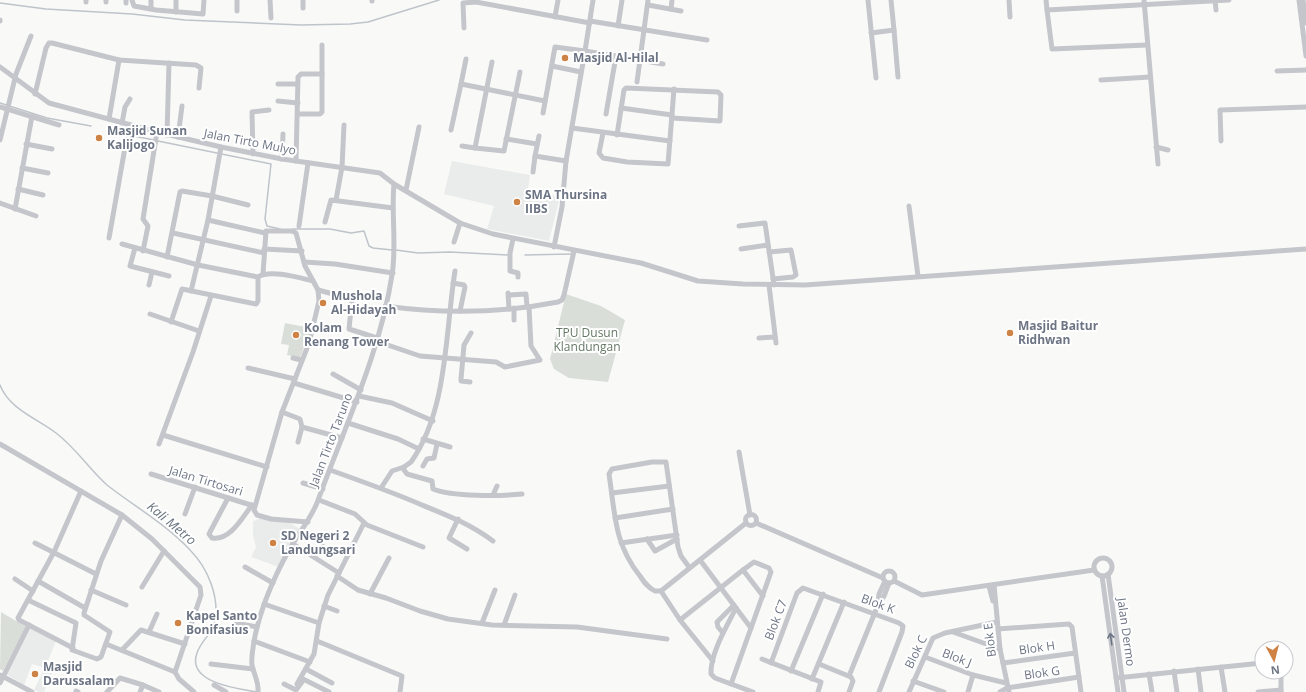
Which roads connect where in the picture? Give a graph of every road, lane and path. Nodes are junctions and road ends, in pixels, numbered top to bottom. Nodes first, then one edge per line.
1 (132, 0) edge
2 (151, 0) edge
3 (176, 0) edge
4 (204, 0) edge
5 (237, 0) edge
6 (270, 0) edge
7 (303, 0) edge
8 (558, 0) edge
9 (593, 0) edge
10 (622, 0) edge
11 (672, 0) edge
12 (868, 0) edge
13 (891, 0) edge
14 (1009, 0) edge
15 (1046, 0) edge
16 (1215, 0) edge
17 (1229, 0) edge
18 (1298, 0) edge
19 (1303, 0) edge
20 (1144, 2) edge
21 (648, 3) edge
22 (151, 8) junction
23 (303, 8) dead end
24 (671, 9) junction
25 (1047, 10) junction
26 (1216, 10) dead end
27 (237, 11) dead end
28 (681, 11) dead end
29 (176, 12) junction
30 (555, 17) junction
31 (1010, 17) dead end
32 (271, 18) dead end
33 (1306, 19) edge
34 (590, 22) junction
35 (618, 26) junction
36 (464, 28) dead end
37 (894, 30) junction
38 (645, 31) junction
39 (871, 33) junction
40 (31, 36) dead end
41 (706, 40) dead end
42 (322, 45) dead end
43 (1147, 45) junction
44 (585, 51) junction
45 (616, 56) junction
46 (1306, 56) edge
47 (466, 59) dead end
48 (120, 60) junction
49 (640, 60) junction
50 (492, 62) dead end
51 (169, 63) junction
52 (663, 64) dead end
53 (552, 66) junction
54 (0, 67) edge
55 (1306, 70) edge
56 (1277, 71) dead end
57 (520, 72) dead end
58 (581, 72) junction
59 (322, 74) junction
60 (898, 77) dead end
61 (1150, 77) junction
62 (15, 78) junction
63 (876, 78) dead end
64 (1101, 80) dead end
65 (637, 82) dead end
66 (278, 84) dead end
67 (297, 84) junction
68 (461, 84) junction
69 (199, 88) dead end
70 (674, 89) junction
71 (487, 90) junction
72 (35, 94) junction
73 (515, 95) junction
74 (130, 99) dead end
75 (545, 101) junction
76 (278, 102) dead end
77 (298, 103) junction
78 (9, 106) junction
79 (182, 106) dead end
80 (0, 107) edge
81 (1306, 107) edge
82 (621, 108) junction
83 (269, 110) dead end
84 (543, 113) dead end
85 (298, 114) junction
86 (606, 114) dead end
87 (32, 116) junction
88 (672, 116) junction
89 (109, 120) junction
90 (122, 123) junction
91 (59, 125) dead end
92 (130, 125) junction
93 (344, 125) dead end
94 (1, 128) edge
95 (419, 128) dead end
96 (572, 128) junction
97 (451, 130) dead end
98 (603, 133) junction
99 (166, 134) junction
100 (283, 134) dead end
101 (617, 135) junction
102 (539, 136) dead end
103 (178, 137) junction
104 (156, 138) junction
105 (506, 139) junction
106 (0, 140) edge
107 (670, 141) junction
108 (1221, 141) dead end
109 (26, 144) junction
110 (537, 144) junction
111 (462, 146) dead end
112 (1156, 147) junction
113 (475, 148) junction
114 (52, 149) dead end
115 (1168, 150) dead end
116 (220, 151) junction
117 (253, 154) junction
118 (535, 156) junction
119 (282, 160) junction
120 (296, 161) junction
121 (566, 161) junction
122 (308, 163) junction
123 (1158, 164) dead end
124 (342, 167) junction
125 (22, 168) junction
126 (48, 172) dead end
127 (533, 172) dead end
128 (394, 184) junction
129 (18, 189) junction
130 (406, 190) junction
131 (43, 195) dead end
132 (212, 196) junction
133 (336, 200) junction
134 (0, 203) edge
135 (248, 205) dead end
136 (909, 206) dead end
137 (392, 208) junction
138 (15, 209) junction
139 (36, 216) dead end
140 (208, 220) junction
141 (325, 222) dead end
142 (460, 223) junction
143 (299, 226) dead end
144 (739, 226) dead end
145 (173, 233) junction
146 (265, 233) junction
147 (109, 238) dead end
148 (513, 239) junction
149 (204, 240) junction
150 (454, 242) dead end
151 (122, 244) dead end
152 (768, 245) junction
153 (554, 247) junction
154 (135, 248) junction
155 (741, 249) dead end
156 (1306, 249) edge
157 (574, 250) junction
158 (143, 251) junction
159 (264, 251) junction
160 (302, 251) junction
161 (769, 252) junction
162 (167, 257) junction
163 (306, 261) junction
164 (198, 265) junction
165 (455, 271) dead end
166 (152, 272) junction
167 (393, 273) junction
168 (169, 276) dead end
169 (260, 276) junction
170 (918, 276) junction
171 (518, 277) dead end
172 (313, 281) junction
173 (772, 283) junction
174 (453, 284) junction
175 (149, 285) dead end
176 (320, 290) junction
177 (190, 291) junction
178 (211, 296) junction
179 (385, 306) junction
180 (528, 307) junction
181 (511, 309) junction
182 (450, 311) junction
183 (460, 311) junction
184 (150, 314) dead end
185 (514, 320) dead end
186 (171, 322) junction
187 (199, 331) junction
188 (471, 333) dead end
189 (775, 337) junction
190 (759, 338) dead end
191 (376, 339) junction
192 (776, 343) dead end
193 (293, 358) dead end
194 (444, 358) junction
195 (301, 360) junction
196 (463, 361) junction
197 (248, 368) dead end
198 (333, 374) dead end
199 (295, 381) junction
200 (470, 382) dead end
201 (361, 390) junction
202 (359, 396) junction
203 (357, 402) junction
204 (282, 412) junction
205 (433, 421) junction
206 (348, 423) junction
207 (302, 427) junction
208 (163, 435) junction
209 (342, 438) junction
210 (423, 440) junction
211 (298, 442) dead end
212 (0, 444) edge
213 (159, 444) dead end
214 (437, 444) junction
215 (450, 447) dead end
216 (419, 449) junction
217 (739, 452) dead end
218 (423, 466) dead end
219 (267, 467) junction
220 (404, 467) junction
221 (330, 470) junction
222 (151, 474) dead end
223 (303, 483) dead end
224 (497, 486) dead end
225 (670, 486) junction
226 (195, 487) junction
227 (382, 488) junction
228 (323, 489) junction
229 (80, 491) junction
230 (612, 493) junction
231 (522, 494) dead end
232 (493, 495) junction
233 (228, 498) junction
234 (318, 500) junction
235 (253, 506) junction
236 (673, 510) junction
237 (122, 514) junction
238 (185, 514) dead end
239 (750, 514) junction
240 (615, 518) junction
241 (458, 520) junction
242 (308, 522) junction
243 (364, 523) junction
244 (746, 523) junction
245 (756, 523) junction
246 (677, 537) junction
247 (671, 538) junction
248 (647, 539) junction
249 (493, 542) dead end
250 (35, 543) dead end
251 (621, 543) junction
252 (294, 544) junction
253 (322, 545) dead end
254 (423, 547) dead end
255 (467, 549) dead end
256 (164, 551) junction
257 (54, 552) junction
258 (315, 556) junction
259 (390, 558) dead end
260 (700, 560) junction
261 (246, 567) dead end
262 (689, 567) junction
263 (743, 570) junction
264 (1094, 570) junction
265 (96, 574) junction
266 (338, 574) junction
267 (1105, 575) junction
268 (15, 579) dead end
269 (38, 581) junction
270 (887, 581) junction
271 (273, 583) junction
272 (992, 586) junction
273 (142, 587) dead end
274 (720, 587) junction
275 (803, 588) joint
276 (91, 590) junction
277 (495, 590) dead end
278 (661, 590) junction
279 (33, 591) junction
280 (370, 594) junction
281 (823, 594) junction
282 (515, 595) dead end
283 (763, 596) junction
284 (28, 600) junction
285 (844, 602) junction
286 (264, 604) junction
287 (126, 605) dead end
288 (324, 606) junction
289 (735, 606) junction
290 (85, 608) junction
291 (337, 611) dead end
292 (157, 614) dead end
293 (874, 614) junction
294 (680, 620) junction
295 (998, 622) junction
296 (235, 623) dead end
297 (319, 623) junction
298 (482, 623) junction
299 (29, 625) junction
300 (504, 625) junction
301 (257, 627) junction
302 (751, 628) junction
303 (998, 629) junction
304 (149, 632) junction
305 (953, 632) junction
306 (723, 633) junction
307 (667, 639) dead end
308 (254, 641) junction
309 (317, 641) junction
310 (106, 644) junction
311 (185, 644) junction
312 (73, 648) junction
313 (1000, 649) junction
314 (122, 650) junction
315 (1075, 653) junction
316 (925, 657) junction
317 (762, 659) dead end
318 (713, 661) junction
319 (310, 662) junction
320 (771, 663) junction
321 (1003, 663) junction
322 (211, 664) dead end
323 (820, 664) junction
324 (1254, 664) edge
325 (1221, 667) junction
326 (253, 669) junction
327 (306, 669) junction
328 (1198, 669) junction
329 (791, 671) junction
330 (1174, 671) junction
331 (175, 672) junction
332 (1149, 674) junction
333 (974, 675) junction
334 (2, 676) edge
335 (849, 676) junction
336 (1079, 677) junction
337 (1119, 678) junction
338 (302, 679) junction
339 (812, 679) junction
340 (1280, 680) edge
341 (913, 681) junction
342 (0, 683) edge
343 (332, 683) dead end
344 (143, 684) junction
345 (284, 684) dead end
346 (297, 684) dead end
347 (731, 684) junction
348 (214, 685) dead end
349 (1007, 688) edge
350 (258, 689) edge
351 (187, 690) edge
352 (1281, 691) edge
353 (32, 692) edge
354 (107, 692) edge
355 (140, 692) edge
356 (159, 692) edge
357 (194, 692) edge
358 (226, 692) edge
359 (330, 692) edge
360 (400, 692) edge
361 (753, 692) edge
362 (818, 692) edge
363 (849, 692) edge
364 (878, 692) edge
365 (909, 692) edge
366 (944, 692) edge
367 (968, 692) edge
368 (1000, 692) edge
369 (1081, 692) edge
370 (1118, 692) edge
371 (1124, 692) edge
372 (1152, 692) edge
373 (1177, 692) edge
374 (1201, 692) edge
375 (1225, 692) edge
376 (1258, 692) edge

1 - 22 street
2 - 22 street
3 - 29 street
4 - 29 street
5 - 27 street
6 - 32 street
7 - 23 street
8 - 30 street
9 - 34 street
10 - 35 street
11 - 24 street
12 - 39 street
13 - 37 street
14 - 31 street
15 - 25 street
16 - 17 street
16 - 20 street
16 - 26 street
18 - 46 street
19 - 33 street
20 - 25 street
20 - 43 street
21 - 24 street
21 - 38 street
22 - 29 street
24 - 28 street
25 - 43 street
30 - 34 street
30 - 36 street
34 - 35 street
34 - 44 street
35 - 38 street
37 - 39 street
37 - 60 street
38 - 41 street
38 - 49 street
39 - 63 street
40 - 62 street
42 - 59 street
43 - 61 street
44 - 45 street
44 - 53 street
44 - 58 street
45 - 49 street
45 - 86 street
47 - 68 street
48 - 51 street
48 - 72 street
48 - 89 street
49 - 52 street
49 - 65 street
50 - 71 street
51 - 69 street
51 - 99 street
53 - 58 street
53 - 75 street
54 - 62 street, Jalan Tirto Mulyo
55 - 56 street
57 - 73 street
58 - 96 street
59 - 67 street
59 - 85 street
61 - 64 street
61 - 112 street
62 - 72 street, Jalan Tirto Mulyo
62 - 78 street
66 - 67 street
67 - 77 street
68 - 71 street
68 - 97 street
70 - 82 street
70 - 88 street
70 - 88 street
71 - 73 street
71 - 113 street
72 - 89 street, Jalan Tirto Mulyo
73 - 75 street
73 - 105 street
74 - 90 street
75 - 84 street
76 - 77 street
77 - 85 street
78 - 80 street
78 - 87 street
78 - 94 street
79 - 103 street
81 - 108 street
82 - 88 street
82 - 101 street
83 - 117 street
85 - 120 street
87 - 91 street
87 - 109 street
88 - 107 street
89 - 90 street, Jalan Tirto Mulyo
90 - 92 street, Jalan Tirto Mulyo
92 - 104 street, Jalan Tirto Mulyo
92 - 147 street
93 - 124 street
94 - 106 street
95 - 130 street
96 - 98 street
96 - 121 street
98 - 101 street
98 - 107 street
99 - 103 street, Jalan Tirto Mulyo
99 - 104 street, Jalan Tirto Mulyo
100 - 119 street
101 - 107 street
102 - 110 street
103 - 116 street, Jalan Tirto Mulyo
104 - 158 street
105 - 110 street
105 - 113 street
109 - 114 street
109 - 125 street
110 - 118 street
111 - 113 street
112 - 115 street
112 - 123 street
116 - 117 street, Jalan Tirto Mulyo
116 - 132 street
117 - 119 street, Jalan Tirto Mulyo
118 - 121 street
118 - 127 street
119 - 120 street, Jalan Tirto Mulyo
120 - 122 street, Jalan Tirto Mulyo
121 - 153 street
122 - 124 street, Jalan Tirto Mulyo
122 - 143 street
124 - 128 street, Jalan Tirto Mulyo
124 - 133 street
125 - 126 street
125 - 129 street
128 - 130 street, Jalan Tirto Mulyo
128 - 137 street, Jalan Tirto Taruno
129 - 131 street
129 - 138 street
130 - 142 street, Jalan Tirto Mulyo
132 - 135 street
132 - 140 street
132 - 145 street
133 - 137 street
133 - 141 street
134 - 138 street
136 - 170 street
137 - 167 street, Jalan Tirto Taruno
138 - 139 street
140 - 146 street
140 - 149 street
142 - 148 street, Jalan Tirto Mulyo
142 - 150 street
144 - 152 street
145 - 149 street
145 - 162 street
146 - 159 street
146 - 160 street
148 - 153 street, Jalan Tirto Mulyo
148 - 171 street
149 - 159 street
149 - 164 street
151 - 154 street
152 - 155 street
152 - 161 street
153 - 157 street, Jalan Tirto Mulyo
154 - 158 street
154 - 166 street
156 - 170 street
157 - 173 street, Jalan Tirto Mulyo
157 - 180 street
158 - 162 street
159 - 160 street
159 - 169 street
160 - 163 street
161 - 173 street
161 - 173 street
162 - 164 street
163 - 167 street
163 - 172 street
164 - 169 street
164 - 177 street
165 - 174 street
166 - 168 street
166 - 175 street
167 - 179 street, Jalan Tirto Taruno
169 - 172 street
169 - 178 street
170 - 173 street
172 - 176 street
173 - 189 street
174 - 182 street
174 - 183 street
176 - 191 street
176 - 195 street
177 - 178 street
177 - 186 street
178 - 187 street
179 - 182 street
179 - 191 street, Jalan Tirto Taruno
180 - 181 street
180 - 181 street
180 - 196 street
181 - 183 street
181 - 185 street
182 - 183 street
182 - 194 street
184 - 186 street
186 - 187 street
187 - 208 street
188 - 196 street
189 - 190 street
189 - 192 street
191 - 194 street
191 - 201 street, Jalan Tirto Taruno
193 - 195 street
194 - 196 street
194 - 205 street
195 - 199 street
196 - 200 street
197 - 199 street
198 - 201 street
199 - 203 street
199 - 204 street
201 - 202 street, Jalan Tirto Taruno
202 - 203 street, Jalan Tirto Taruno
202 - 205 street
203 - 206 street, Jalan Tirto Taruno
204 - 207 street
204 - 219 street
205 - 210 street
206 - 209 street, Jalan Tirto Taruno
206 - 216 street
207 - 209 street
207 - 211 street
208 - 213 street
208 - 219 street
209 - 221 street, Jalan Tirto Taruno
210 - 214 street
210 - 216 street
212 - 229 street
214 - 215 street
214 - 218 street
216 - 220 street
217 - 239 street
219 - 235 street
220 - 227 street
220 - 232 street
221 - 227 street
221 - 228 street, Jalan Tirto Taruno
222 - 226 street, Jalan Tirtosari
223 - 228 street
224 - 232 street
225 - 230 street
225 - 230 street
225 - 236 street
226 - 233 street, Jalan Tirtosari
226 - 238 street
227 - 241 street
228 - 234 street, Jalan Tirto Taruno
229 - 237 street
229 - 257 street
230 - 240 street
231 - 232 street
233 - 235 street, Jalan Tirtosari
233 - 235 street
234 - 242 street, Jalan Tirto Taruno
234 - 243 street
235 - 242 street
236 - 240 street
236 - 246 street
237 - 256 street
237 - 265 street
239 - 244 street
239 - 245 street
240 - 251 street
241 - 249 street
241 - 255 street
242 - 252 street, Jalan Tirto Taruno
243 - 254 street
243 - 266 street
244 - 245 street
244 - 260 street
245 - 270 street
246 - 247 street
246 - 262 street
247 - 248 street
247 - 248 street
248 - 251 street
250 - 257 street
251 - 278 street
252 - 258 street
252 - 271 street, Jalan Tirto Taruno
253 - 258 street
256 - 273 street
256 - 311 street
257 - 265 street
257 - 269 street
258 - 266 street
259 - 280 street
260 - 262 street
260 - 274 street
261 - 271 street
262 - 278 street
263 - 274 street
263 - 283 street
263 - 283 street
264 - 267 street
264 - 267 street, Jalan Dermo
264 - 272 street
265 - 276 street
266 - 280 street
266 - 288 street
267 - 337 street, Jalan Dermo
268 - 279 street
269 - 279 street
269 - 290 street
270 - 272 street
270 - 293 street
271 - 286 street, Jalan Tirto Taruno
272 - 295 street, Blok E
274 - 289 street
274 - 294 street
275 - 281 street, Blok K
275 - 320 street, Blok C7
276 - 287 street
276 - 290 street
277 - 298 street
278 - 294 street
279 - 284 street
280 - 298 street
281 - 285 street, Blok K
281 - 329 street
282 - 300 street
283 - 302 street
284 - 299 street
284 - 312 street
285 - 293 street, Blok K
285 - 323 street
286 - 297 street
286 - 301 street, Jalan Tirto Taruno
288 - 291 street
288 - 297 street
289 - 302 street
289 - 306 street
289 - 306 street
290 - 310 street
292 - 304 street
293 - 335 street
293 - 364 street, Blok K
294 - 318 street
295 - 303 street, Blok E
295 - 305 street, Blok C
296 - 301 street
297 - 309 street
298 - 300 street
299 - 312 street
299 - 334 street
300 - 307 street
301 - 308 street, Jalan Tirto Taruno
302 - 347 street
303 - 313 street, Blok E
303 - 315 street
304 - 311 street
304 - 314 street
305 - 313 street
305 - 316 street, Blok C
306 - 318 street
308 - 319 street
308 - 326 street, Jalan Tirto Taruno
309 - 319 street
309 - 360 street
310 - 312 street
310 - 314 street
311 - 331 street
313 - 321 street, Blok E
314 - 331 street
315 - 321 street, Blok H
315 - 336 street
316 - 333 street, Blok J
316 - 341 street, Blok C
317 - 320 street
318 - 347 street
319 - 327 street
320 - 329 street
321 - 349 street, Blok E
322 - 326 street
323 - 335 street
323 - 339 street
324 - 325 street
325 - 328 street
325 - 375 street
326 - 350 street, Jalan Tirto Taruno
327 - 338 street
327 - 343 street
328 - 330 street
328 - 374 street
329 - 339 street
330 - 332 street
330 - 373 street
331 - 351 street
332 - 337 street
332 - 372 street
333 - 349 street, Blok J
333 - 367 street
334 - 342 street
334 - 353 street
335 - 363 street
336 - 349 street, Blok G
336 - 369 street
337 - 370 street
337 - 371 street, Jalan Dermo
338 - 345 street
338 - 346 street
338 - 359 street
339 - 362 street
340 - 352 street
341 - 365 street, Blok C
341 - 366 street
344 - 354 street
344 - 355 street
344 - 356 street
347 - 361 street
348 - 358 street
349 - 368 street
351 - 357 street
352 - 376 street

